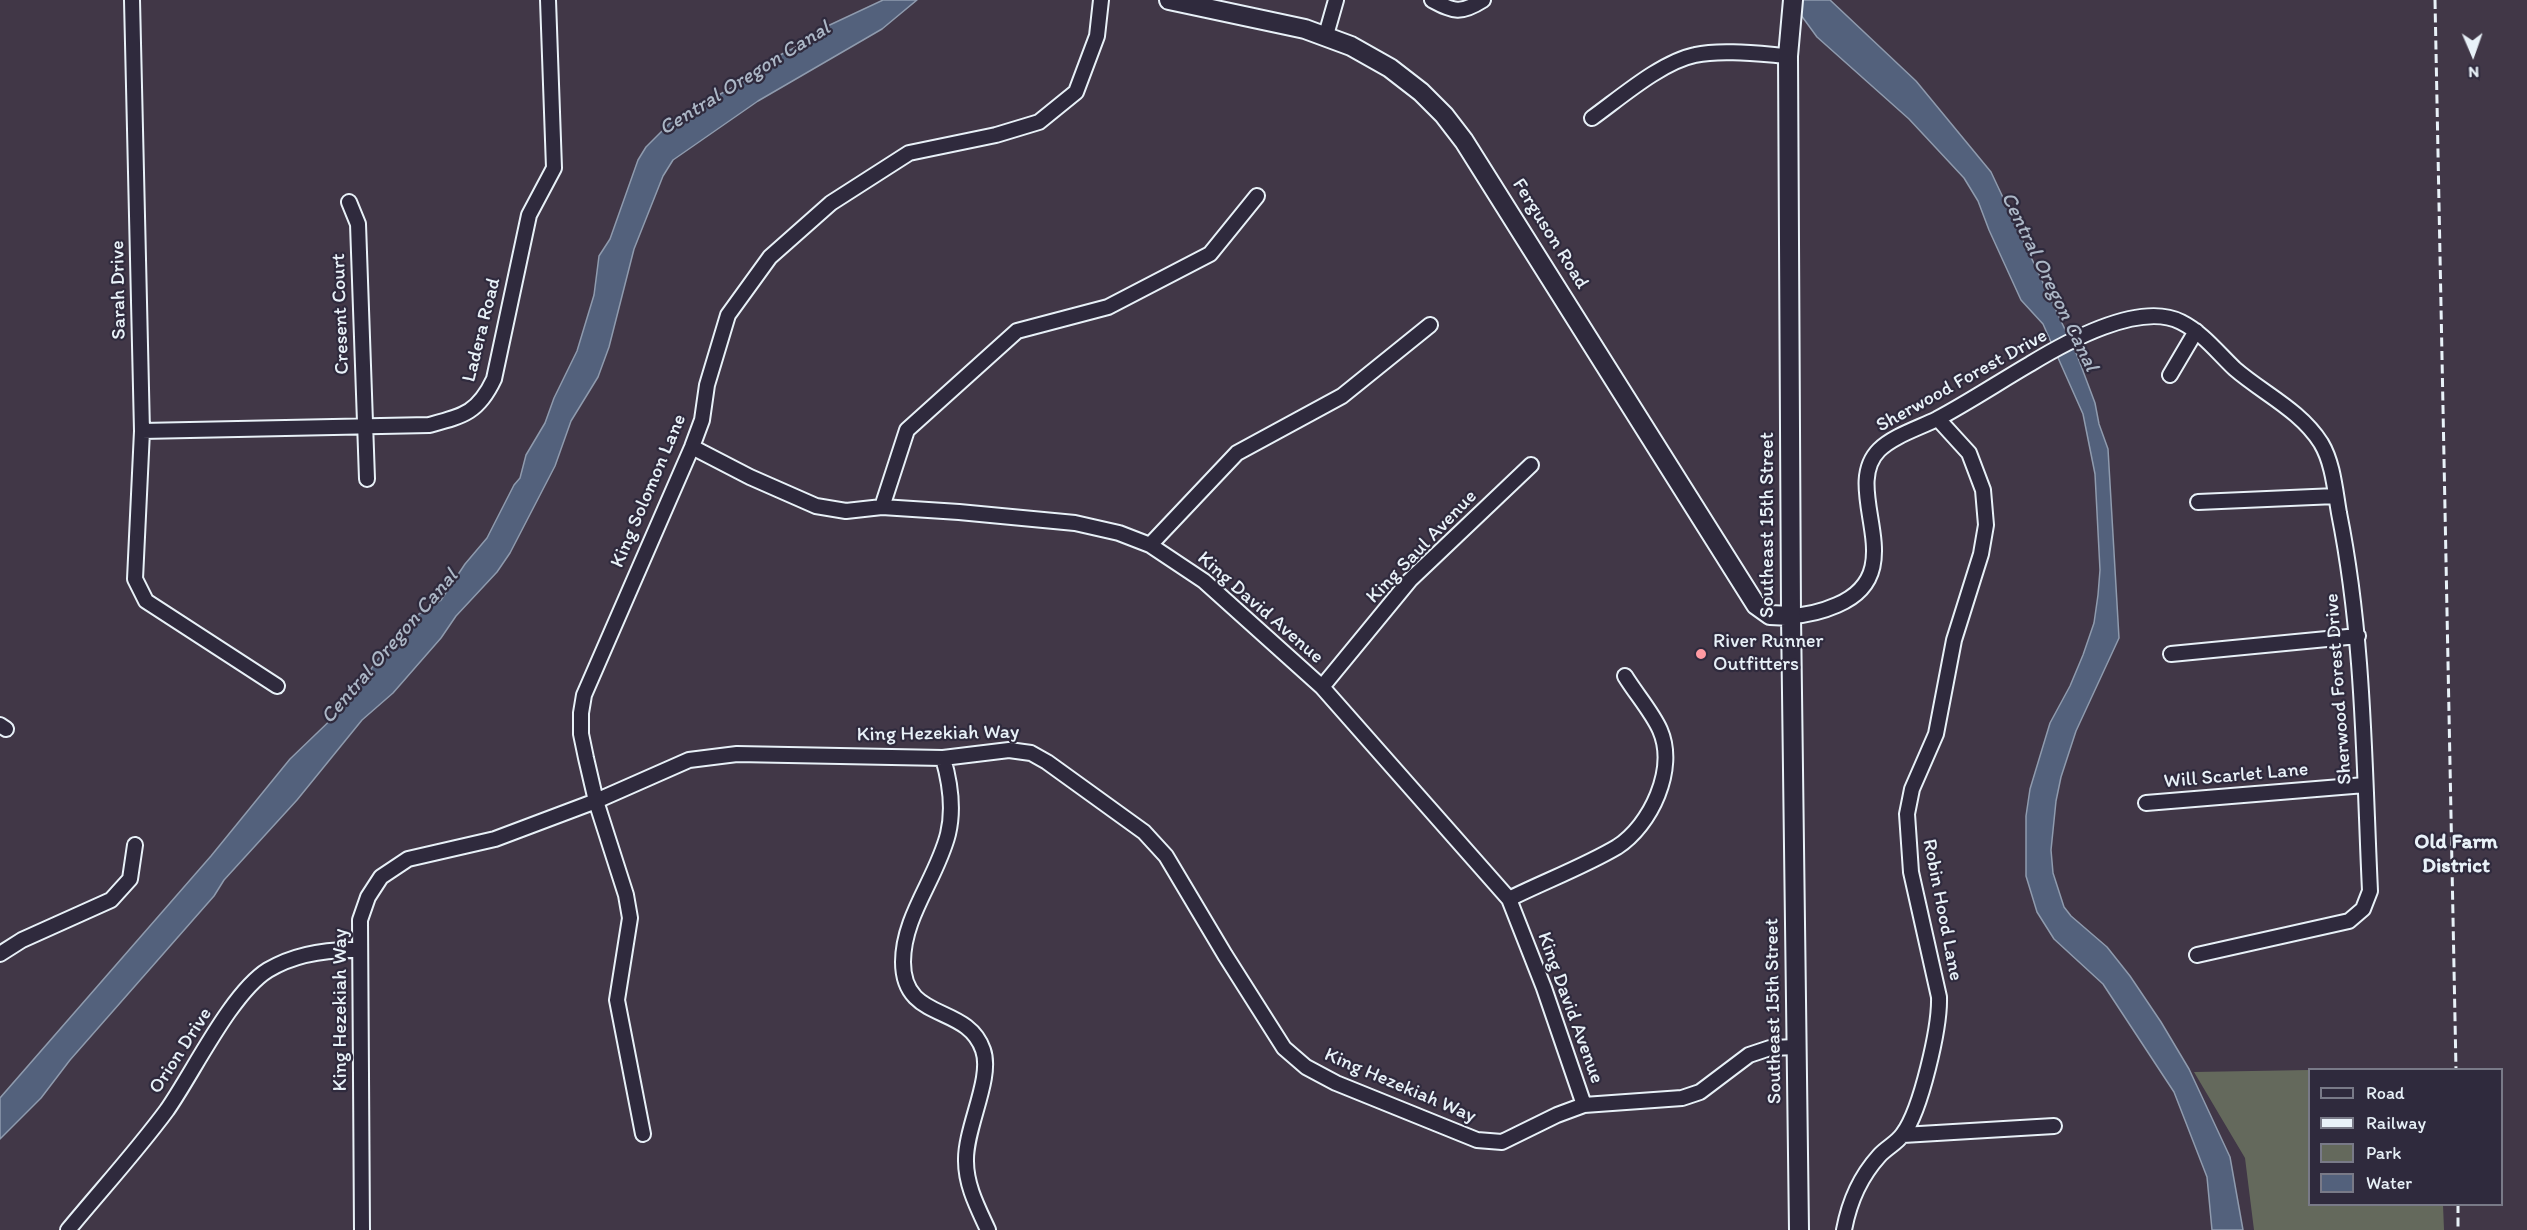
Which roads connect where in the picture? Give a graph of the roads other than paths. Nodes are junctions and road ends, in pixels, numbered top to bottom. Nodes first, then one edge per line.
1 (132, 0) edge
2 (548, 0) edge
3 (1101, 0) edge
4 (1169, 0) edge
5 (1336, 0) edge
6 (1432, 0) edge
7 (1483, 0) edge
8 (1793, 6) edge
9 (1326, 35) junction
10 (1788, 56) junction
11 (1592, 118) dead end
12 (1257, 196) dead end
13 (349, 202) dead end
14 (1430, 325) dead end
15 (2196, 331) junction
16 (2170, 375) dead end
17 (1938, 418) junction
18 (364, 426) junction
19 (142, 431) junction
20 (692, 447) junction
21 (1531, 465) dead end
22 (367, 479) dead end
23 (2336, 496) junction
24 (2198, 502) dead end
25 (882, 507) junction
26 (1150, 545) junction
27 (1791, 616) junction
28 (2358, 636) junction
29 (2171, 654) dead end
30 (1625, 676) dead end
31 (277, 686) dead end
32 (1322, 687) junction
33 (943, 758) junction
34 (2365, 785) junction
35 (596, 801) junction
36 (2146, 803) dead end
37 (135, 845) dead end
38 (1509, 898) junction
39 (360, 950) junction
40 (0, 954) edge
41 (2197, 955) dead end
42 (1797, 1047) junction
43 (1584, 1105) junction
44 (2054, 1126) dead end
45 (643, 1134) dead end
46 (1903, 1135) junction
47 (68, 1230) edge
48 (362, 1230) edge
49 (988, 1230) edge
50 (1799, 1230) edge
51 (1844, 1230) edge

1 - 19 street, Sarah Drive
2 - 18 street, Ladera Road
3 - 20 street, King Solomon Lane
4 - 9 main road, Ferguson Road
5 - 9 street
6 - 7 street
8 - 10 main road, Southeast 15th Street
9 - 27 main road, Ferguson Road
10 - 11 street
10 - 27 main road, Southeast 15th Street
12 - 25 street
13 - 18 street, Cresent Court
14 - 26 street
15 - 16 street
15 - 17 street, Sherwood Forest Drive
15 - 23 street, Sherwood Forest Drive
17 - 27 street, Sherwood Forest Drive
17 - 46 street, Robin Hood Lane
18 - 19 street, Ladera Road
18 - 22 street, Cresent Court
19 - 31 street, Sarah Drive
20 - 25 street, King David Avenue
20 - 35 street, King Solomon Lane
21 - 32 street, King Saul Avenue
23 - 24 street
23 - 28 street, Sherwood Forest Drive
25 - 26 street, King David Avenue
26 - 32 street, King David Avenue
27 - 42 main road, Southeast 15th Street
28 - 29 street
28 - 34 street, Sherwood Forest Drive
30 - 38 street
32 - 38 street, King David Avenue
33 - 35 street, King Hezekiah Way
33 - 43 street, King Hezekiah Way
33 - 49 street
34 - 36 street, Will Scarlet Lane
34 - 41 street, Sherwood Forest Drive
35 - 39 street, King Hezekiah Way
35 - 45 street, King Solomon Lane
37 - 40 street
38 - 43 street, King David Avenue
39 - 47 street, Orion Drive
39 - 48 street, King Hezekiah Way
42 - 43 street, King Hezekiah Way
42 - 50 main road, Southeast 15th Street
44 - 46 street
46 - 51 street, Robin Hood Lane

